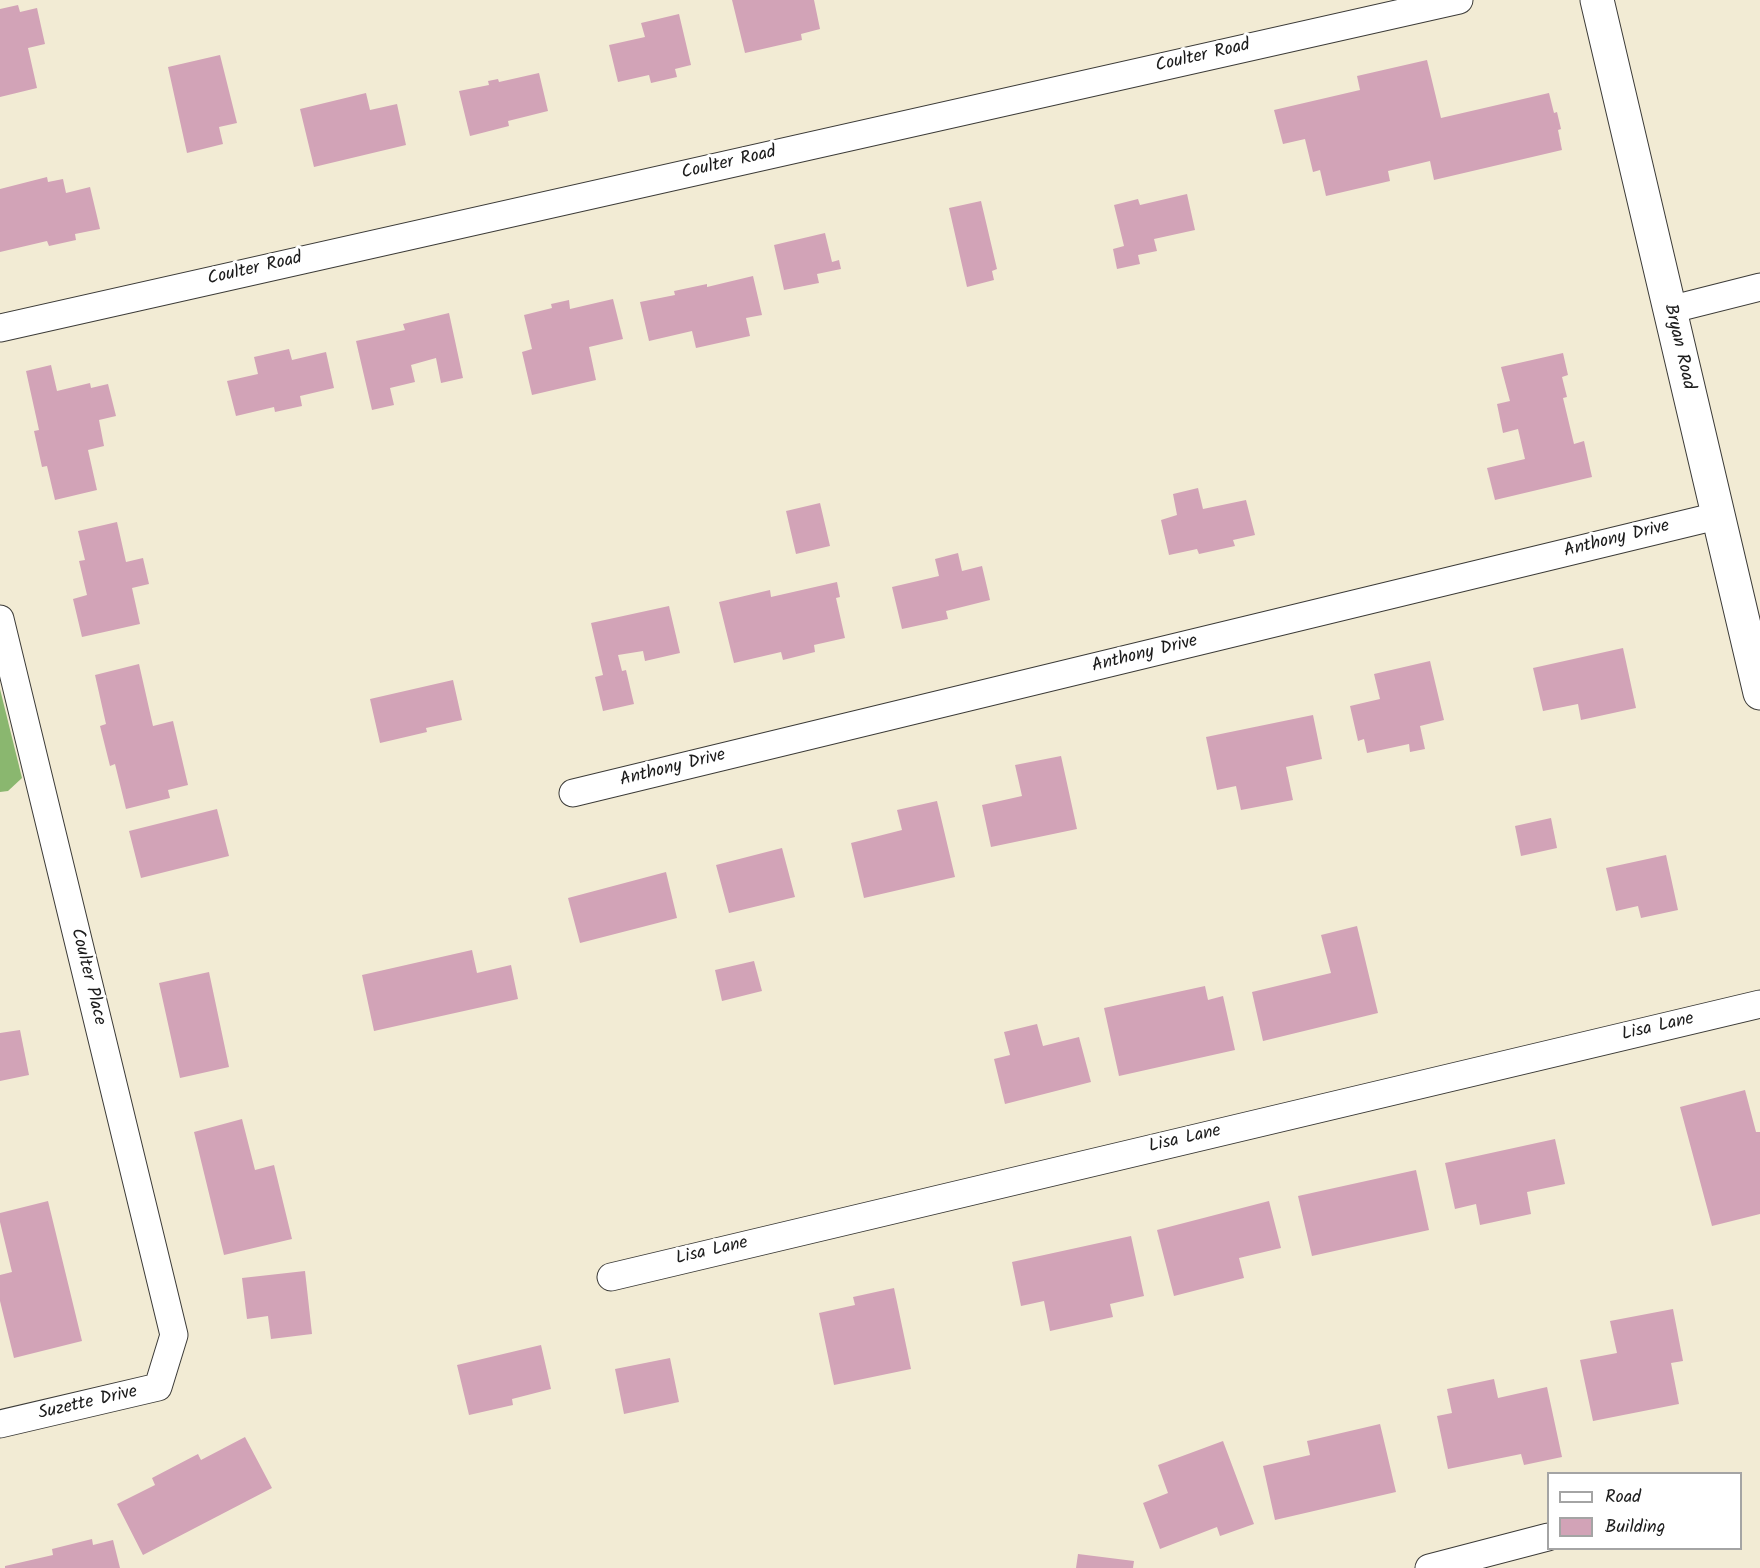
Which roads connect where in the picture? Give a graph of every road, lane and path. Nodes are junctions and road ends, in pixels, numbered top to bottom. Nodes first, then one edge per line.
1 (1458, 0) edge
2 (1597, 0) edge
3 (1760, 287) edge
4 (1669, 309) junction
5 (0, 328) edge
6 (1717, 516) junction
7 (0, 618) edge
8 (1760, 693) edge
9 (573, 793) dead end
10 (1760, 1004) edge
11 (611, 1276) dead end
12 (174, 1335) joint
13 (0, 1424) edge
14 (1547, 1537) edge
15 (1429, 1568) edge

1 - 5 street, Coulter Road
2 - 4 street, Bryan Road
3 - 4 street
4 - 6 street, Bryan Road
6 - 8 street, Bryan Road
6 - 9 street, Anthony Drive
7 - 12 street, Coulter Place
10 - 11 street, Lisa Lane
12 - 13 street, Suzette Drive
14 - 15 street

